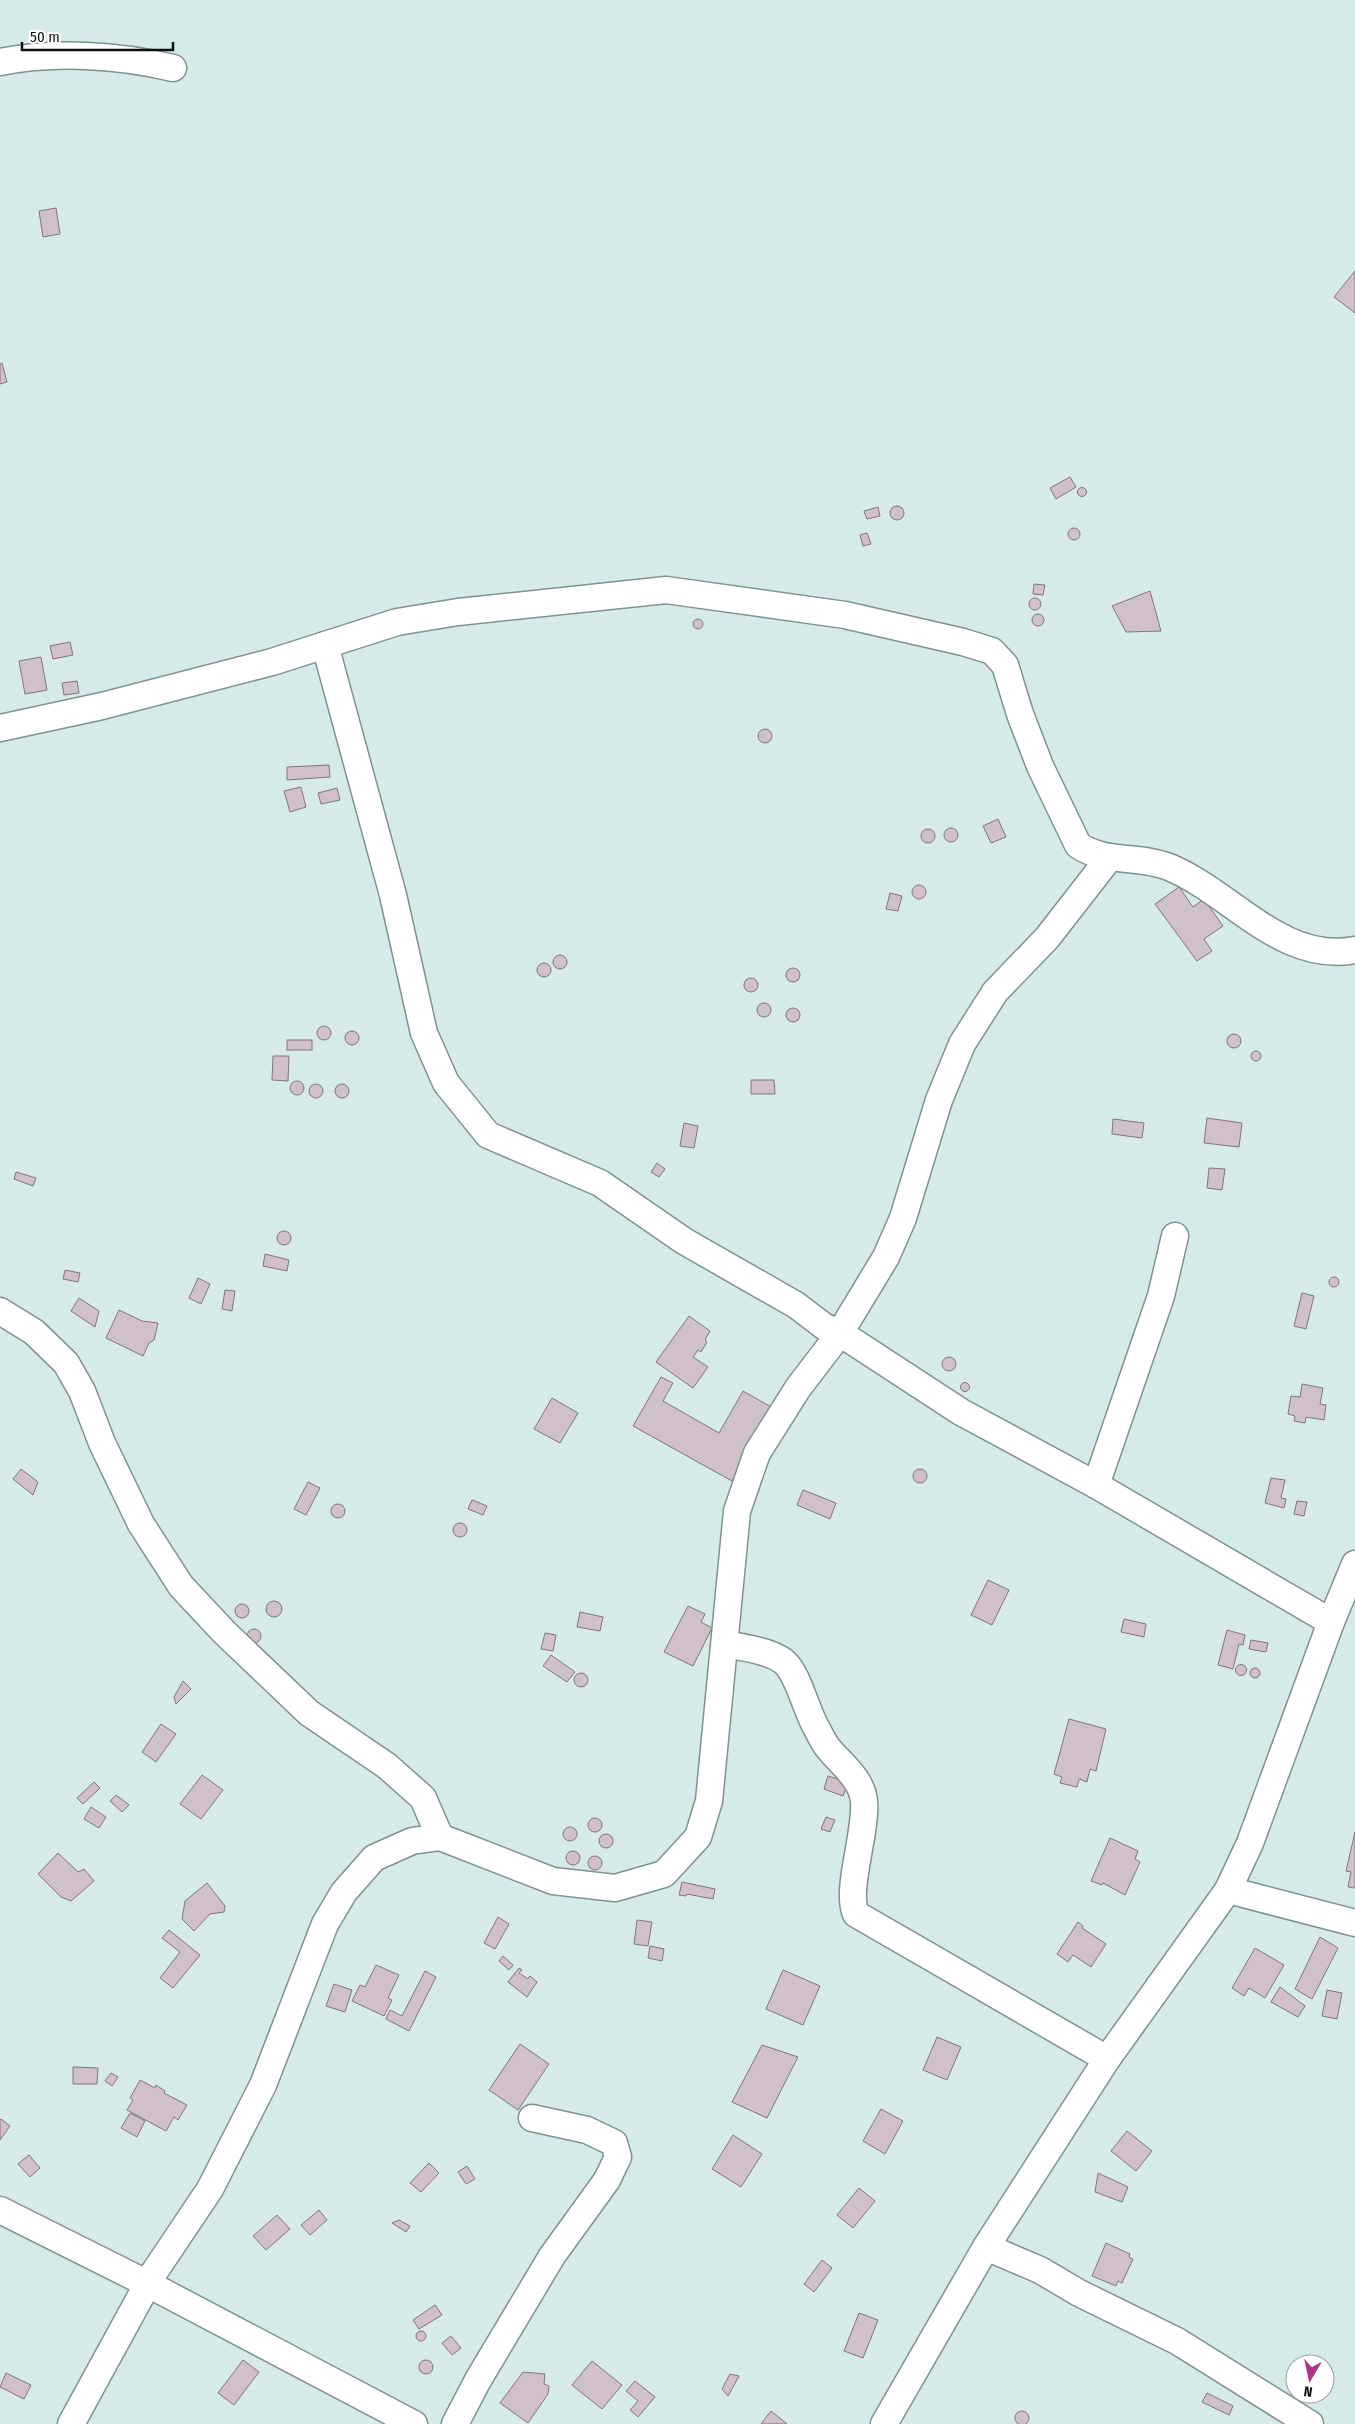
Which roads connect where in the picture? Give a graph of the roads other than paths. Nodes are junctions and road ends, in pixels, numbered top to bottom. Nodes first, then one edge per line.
1 (0, 62) edge
2 (173, 68) dead end
3 (325, 645) junction
4 (0, 728) edge
5 (1110, 857) junction
6 (1355, 950) edge
7 (1175, 1236) dead end
8 (0, 1311) edge
9 (840, 1333) junction
10 (1096, 1485) junction
11 (1355, 1564) edge
12 (1331, 1622) junction
13 (725, 1644) junction
14 (440, 1837) junction
15 (1228, 1890) junction
16 (1355, 1923) edge
17 (1107, 2058) junction
18 (532, 2118) dead end
19 (0, 2210) edge
20 (986, 2247) junction
21 (148, 2284) junction
22 (71, 2424) edge
23 (414, 2424) edge
24 (455, 2424) edge
25 (884, 2424) edge
26 (1310, 2424) edge

1 - 2 street
3 - 4 street
3 - 5 street
3 - 9 street
5 - 6 street
5 - 9 street
7 - 10 street
8 - 14 street
9 - 10 street
9 - 13 street
10 - 12 street
11 - 12 street
12 - 15 street
13 - 14 street
13 - 17 street
14 - 21 street
15 - 16 street
15 - 17 street
17 - 20 street
18 - 24 street
19 - 21 street
20 - 25 street
20 - 26 street
21 - 22 street
21 - 23 street

